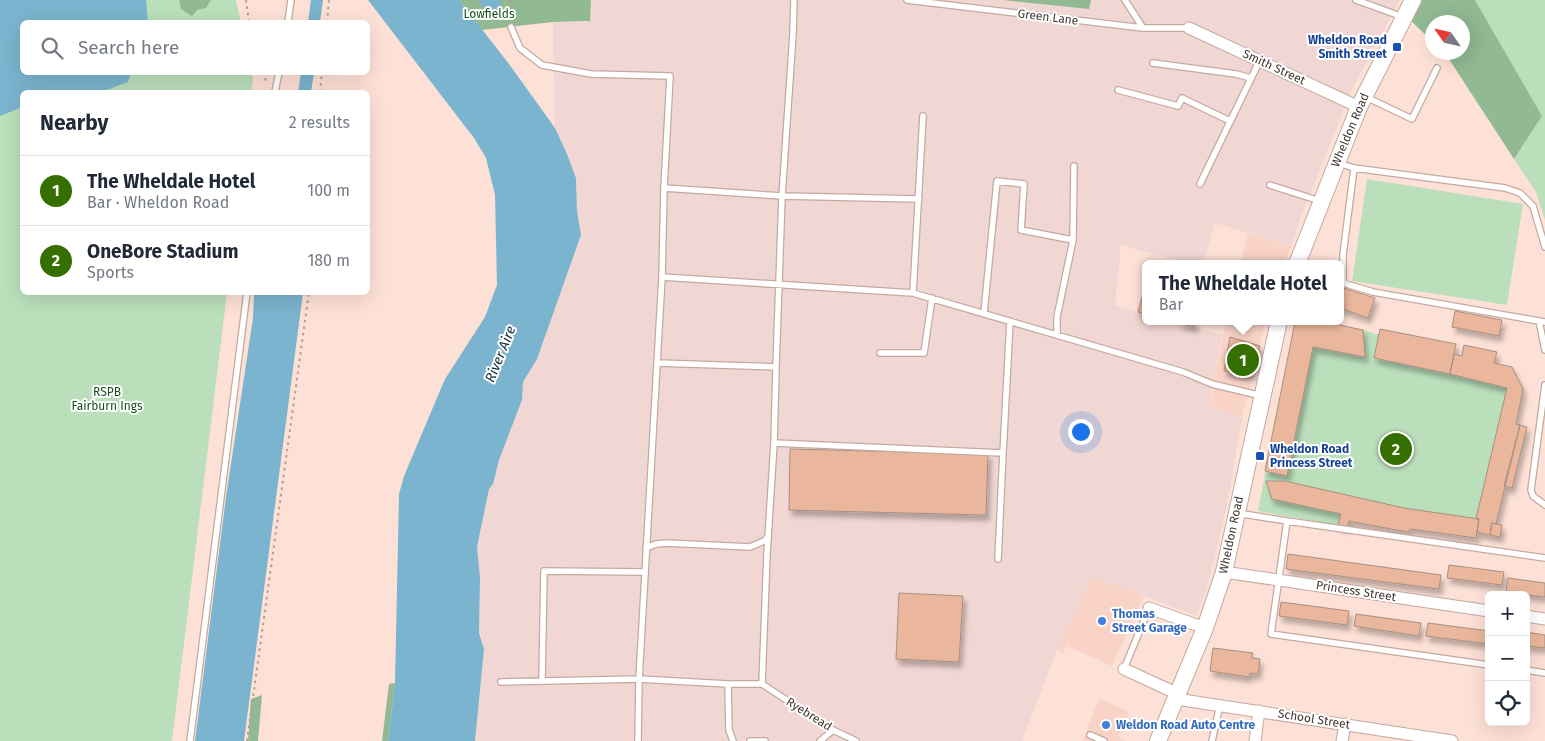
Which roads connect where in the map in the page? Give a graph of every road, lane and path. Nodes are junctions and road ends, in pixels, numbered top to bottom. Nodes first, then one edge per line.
1 (246, 0) edge
2 (291, 0) edge
3 (329, 0) edge
4 (510, 0) edge
5 (794, 0) edge
6 (907, 0) edge
7 (1125, 0) edge
8 (1356, 0) edge
9 (1412, 0) edge
10 (1403, 17) junction
11 (249, 20) edge
12 (288, 20) edge
13 (327, 20) edge
14 (511, 27) joint
15 (1143, 28) junction
16 (1189, 28) joint
17 (1260, 60) junction
18 (1153, 62) dead end
19 (1437, 68) dead end
20 (264, 75) edge
21 (278, 75) edge
22 (322, 75) edge
23 (1251, 78) junction
24 (268, 87) dead end
25 (275, 90) edge
26 (320, 90) edge
27 (1118, 90) dead end
28 (1362, 102) junction
29 (924, 116) dead end
30 (1230, 121) junction
31 (1336, 162) junction
32 (1074, 166) dead end
33 (1354, 168) junction
34 (1200, 184) dead end
35 (1270, 185) dead end
36 (664, 188) junction
37 (782, 196) junction
38 (919, 198) junction
39 (1321, 201) junction
40 (1073, 240) junction
41 (1545, 247) edge
42 (1299, 260) edge
43 (1343, 260) edge
44 (662, 277) junction
45 (1344, 283) edge
46 (778, 284) junction
47 (913, 293) junction
48 (247, 295) edge
49 (309, 295) edge
50 (932, 298) junction
51 (984, 314) junction
52 (1010, 321) junction
53 (1542, 322) edge
54 (1278, 325) edge
55 (1057, 334) junction
56 (1545, 350) edge
57 (880, 353) dead end
58 (657, 363) junction
59 (776, 367) junction
60 (1545, 385) edge
61 (1262, 396) junction
62 (774, 443) junction
63 (1003, 454) junction
64 (1545, 506) edge
65 (1236, 513) junction
66 (1287, 521) junction
67 (768, 537) junction
68 (646, 548) junction
69 (1545, 558) edge
70 (998, 559) dead end
71 (645, 572) junction
72 (1224, 572) junction
73 (1278, 579) junction
74 (1149, 608) joint
75 (1485, 610) edge
76 (1530, 617) edge
77 (1545, 619) edge
78 (1205, 628) junction
79 (1485, 664) edge
80 (1124, 669) joint
81 (1530, 671) edge
82 (1545, 673) edge
83 (639, 679) junction
84 (542, 680) junction
85 (500, 682) dead end
86 (728, 684) junction
87 (762, 684) junction
88 (1177, 696) junction
89 (1220, 705) junction
90 (1259, 711) junction
91 (1345, 724) junction
92 (834, 730) junction
93 (1090, 734) dead end
94 (844, 738) edge
95 (1428, 739) edge
96 (190, 741) edge
97 (247, 741) edge
98 (638, 741) edge
99 (733, 741) edge
100 (750, 741) edge
101 (765, 741) edge
102 (820, 741) edge
103 (856, 741) edge
104 (1104, 741) edge
105 (1158, 741) edge
106 (1212, 741) edge
107 (1255, 741) edge
108 (1342, 741) edge
109 (1452, 741) edge

1 - 11 path
2 - 12 lane
3 - 13 path
4 - 14 path
5 - 37 lane
6 - 15 lane, Green Lane
7 - 15 lane
8 - 10 lane
9 - 10 street, Wheldon Road
10 - 28 street, Wheldon Road
14 - 36 lane
15 - 16 lane, Green Lane
16 - 17 street, Smith Street
17 - 23 lane
17 - 28 street, Smith Street
18 - 23 lane
19 - 28 lane
20 - 24 path
21 - 25 lane
22 - 26 path
23 - 30 lane
27 - 30 lane
28 - 31 street, Wheldon Road
29 - 38 lane
30 - 34 lane
31 - 33 lane
31 - 39 street, Wheldon Road
32 - 40 lane
33 - 41 lane
33 - 43 lane
35 - 39 lane
36 - 37 lane
36 - 44 lane
37 - 38 lane
37 - 46 lane
38 - 47 lane
39 - 42 street, Wheldon Road
40 - 51 lane
40 - 55 lane
44 - 46 lane
44 - 58 lane
45 - 53 lane
46 - 47 lane
46 - 59 lane
47 - 50 lane
48 - 96 lane
49 - 97 path
50 - 51 lane
50 - 57 lane
51 - 52 lane
52 - 55 lane
52 - 63 lane
53 - 56 lane
54 - 61 street, Wheldon Road
55 - 61 lane
58 - 59 lane
58 - 68 lane
59 - 62 lane
60 - 64 lane
61 - 65 street, Wheldon Road
62 - 63 lane
62 - 67 lane
63 - 70 lane
65 - 66 lane
65 - 72 street, Wheldon Road
66 - 69 lane
66 - 73 lane
67 - 68 lane
67 - 87 lane
68 - 71 lane
71 - 83 lane
71 - 84 lane
72 - 73 street, Princess Street
72 - 78 street, Wheldon Road
73 - 75 street, Princess Street
73 - 79 lane
74 - 78 street
74 - 80 lane
76 - 77 street
78 - 88 street, Wheldon Road
80 - 88 street, School Street
81 - 82 lane
83 - 84 lane
83 - 86 lane
83 - 98 lane
84 - 85 lane
86 - 87 lane
86 - 99 lane
87 - 92 lane, Ryebread
88 - 89 street, School Street
88 - 105 street, Wheldon Road
89 - 90 street, School Street
89 - 106 lane
90 - 91 street, School Street
90 - 107 street
91 - 95 street, School Street
91 - 108 street
92 - 94 lane, Ryebread
92 - 102 lane
93 - 104 lane
94 - 103 lane, Ryebread
95 - 109 street, School Street
100 - 101 lane

